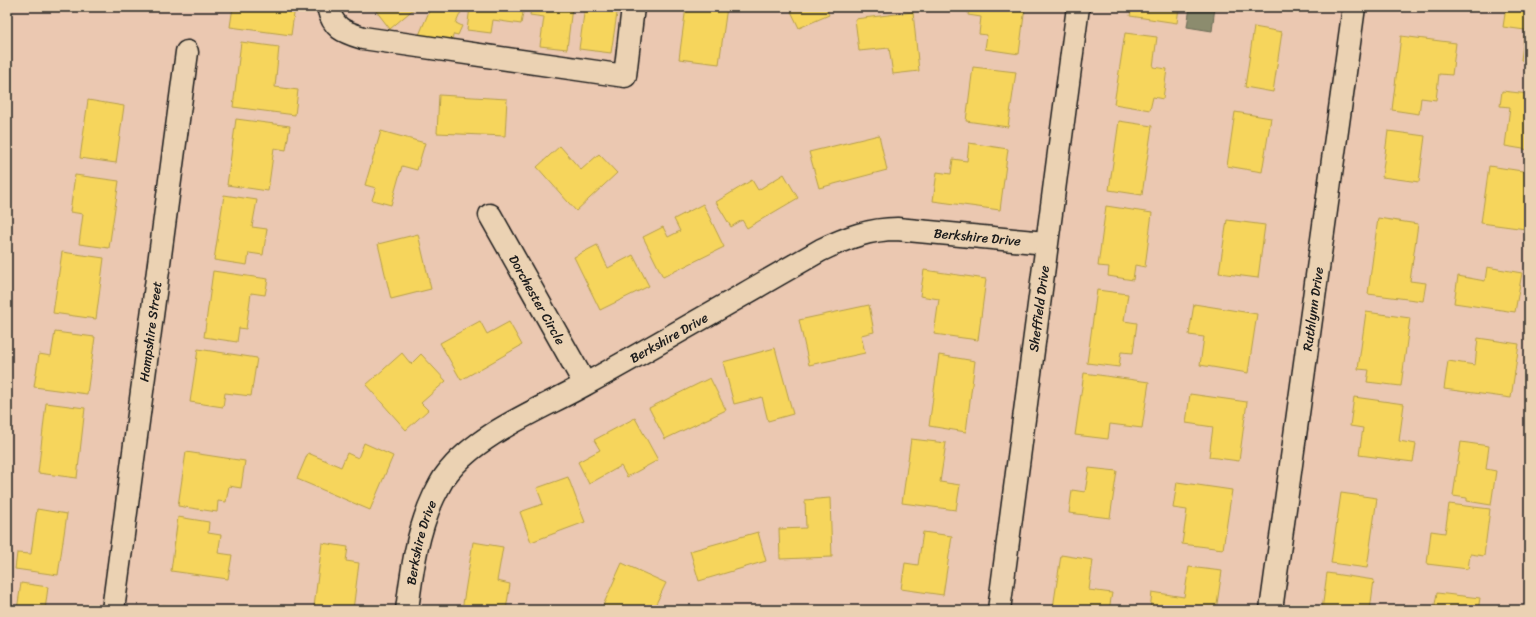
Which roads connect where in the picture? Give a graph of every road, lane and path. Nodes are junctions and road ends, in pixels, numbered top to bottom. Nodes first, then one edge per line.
1 (328, 7) edge
2 (633, 7) edge
3 (1078, 7) edge
4 (1354, 7) edge
5 (187, 52) dead end
6 (490, 215) dead end
7 (1046, 243) junction
8 (585, 384) junction
9 (113, 610) edge
10 (407, 610) edge
11 (999, 610) edge
12 (1272, 610) edge

1 - 2 street
3 - 7 street, Sheffield Drive
4 - 12 street, Ruthlynn Drive
5 - 9 street, Hampshire Street
6 - 8 street, Dorchester Circle
7 - 8 street, Berkshire Drive
7 - 11 street, Sheffield Drive
8 - 10 street, Berkshire Drive

